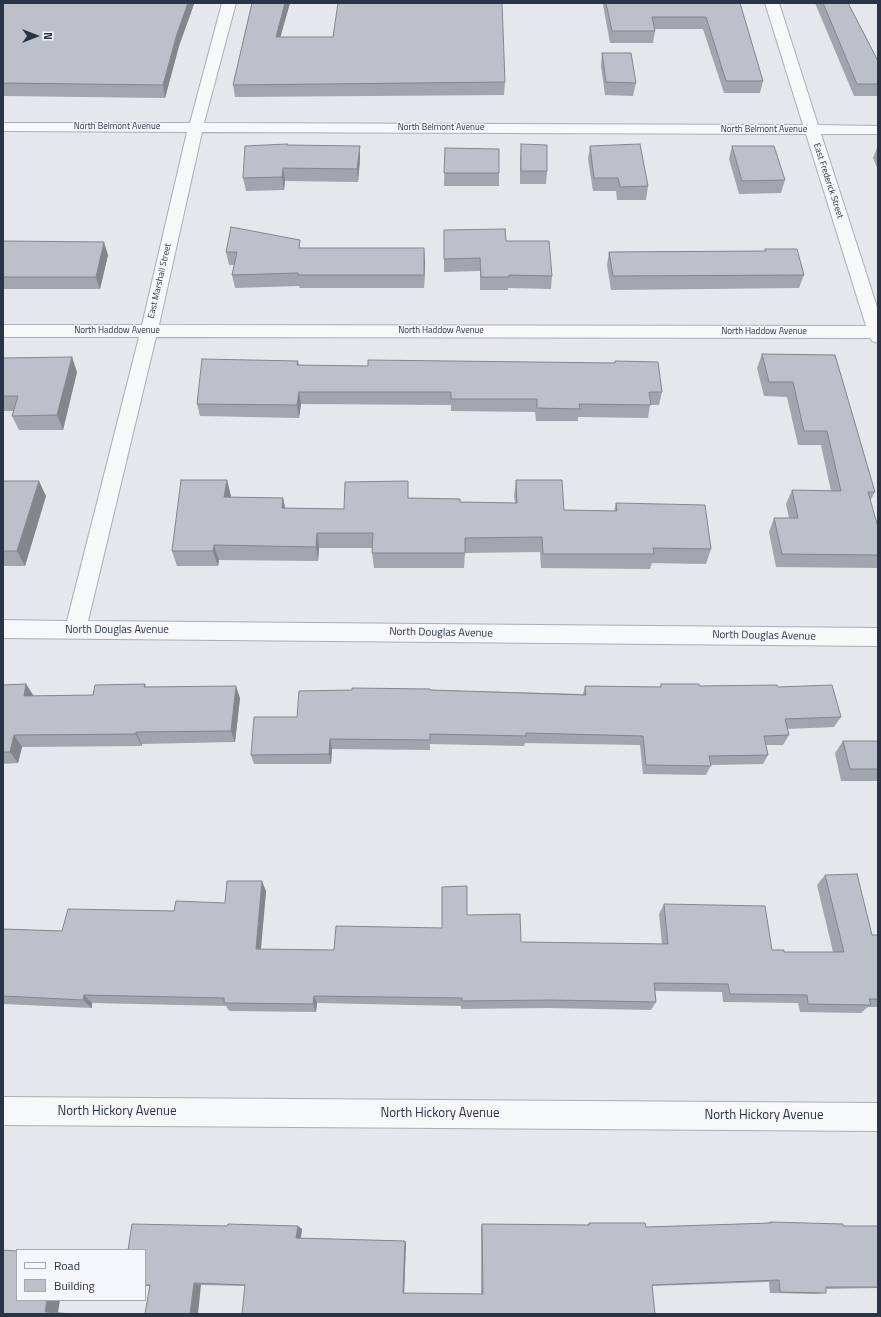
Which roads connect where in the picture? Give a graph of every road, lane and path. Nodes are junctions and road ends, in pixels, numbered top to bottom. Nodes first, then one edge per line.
1 (229, 3) edge
2 (772, 3) edge
3 (3, 127) edge
4 (196, 127) junction
5 (812, 130) junction
6 (878, 130) edge
7 (3, 331) edge
8 (149, 331) junction
9 (878, 334) edge
10 (3, 629) edge
11 (75, 630) junction
12 (878, 637) edge
13 (3, 1111) edge
14 (878, 1117) edge

1 - 4 street, East Marshall Street
2 - 5 street, East Frederick Street
3 - 4 street, North Belmont Avenue
4 - 5 street, North Belmont Avenue
4 - 8 street, East Marshall Street
5 - 6 street, North Belmont Avenue
5 - 9 street, East Frederick Street
7 - 8 street, North Haddow Avenue
8 - 9 street, North Haddow Avenue
8 - 11 street, East Marshall Street
10 - 11 street, North Douglas Avenue
11 - 12 street, North Douglas Avenue
13 - 14 street, North Hickory Avenue

